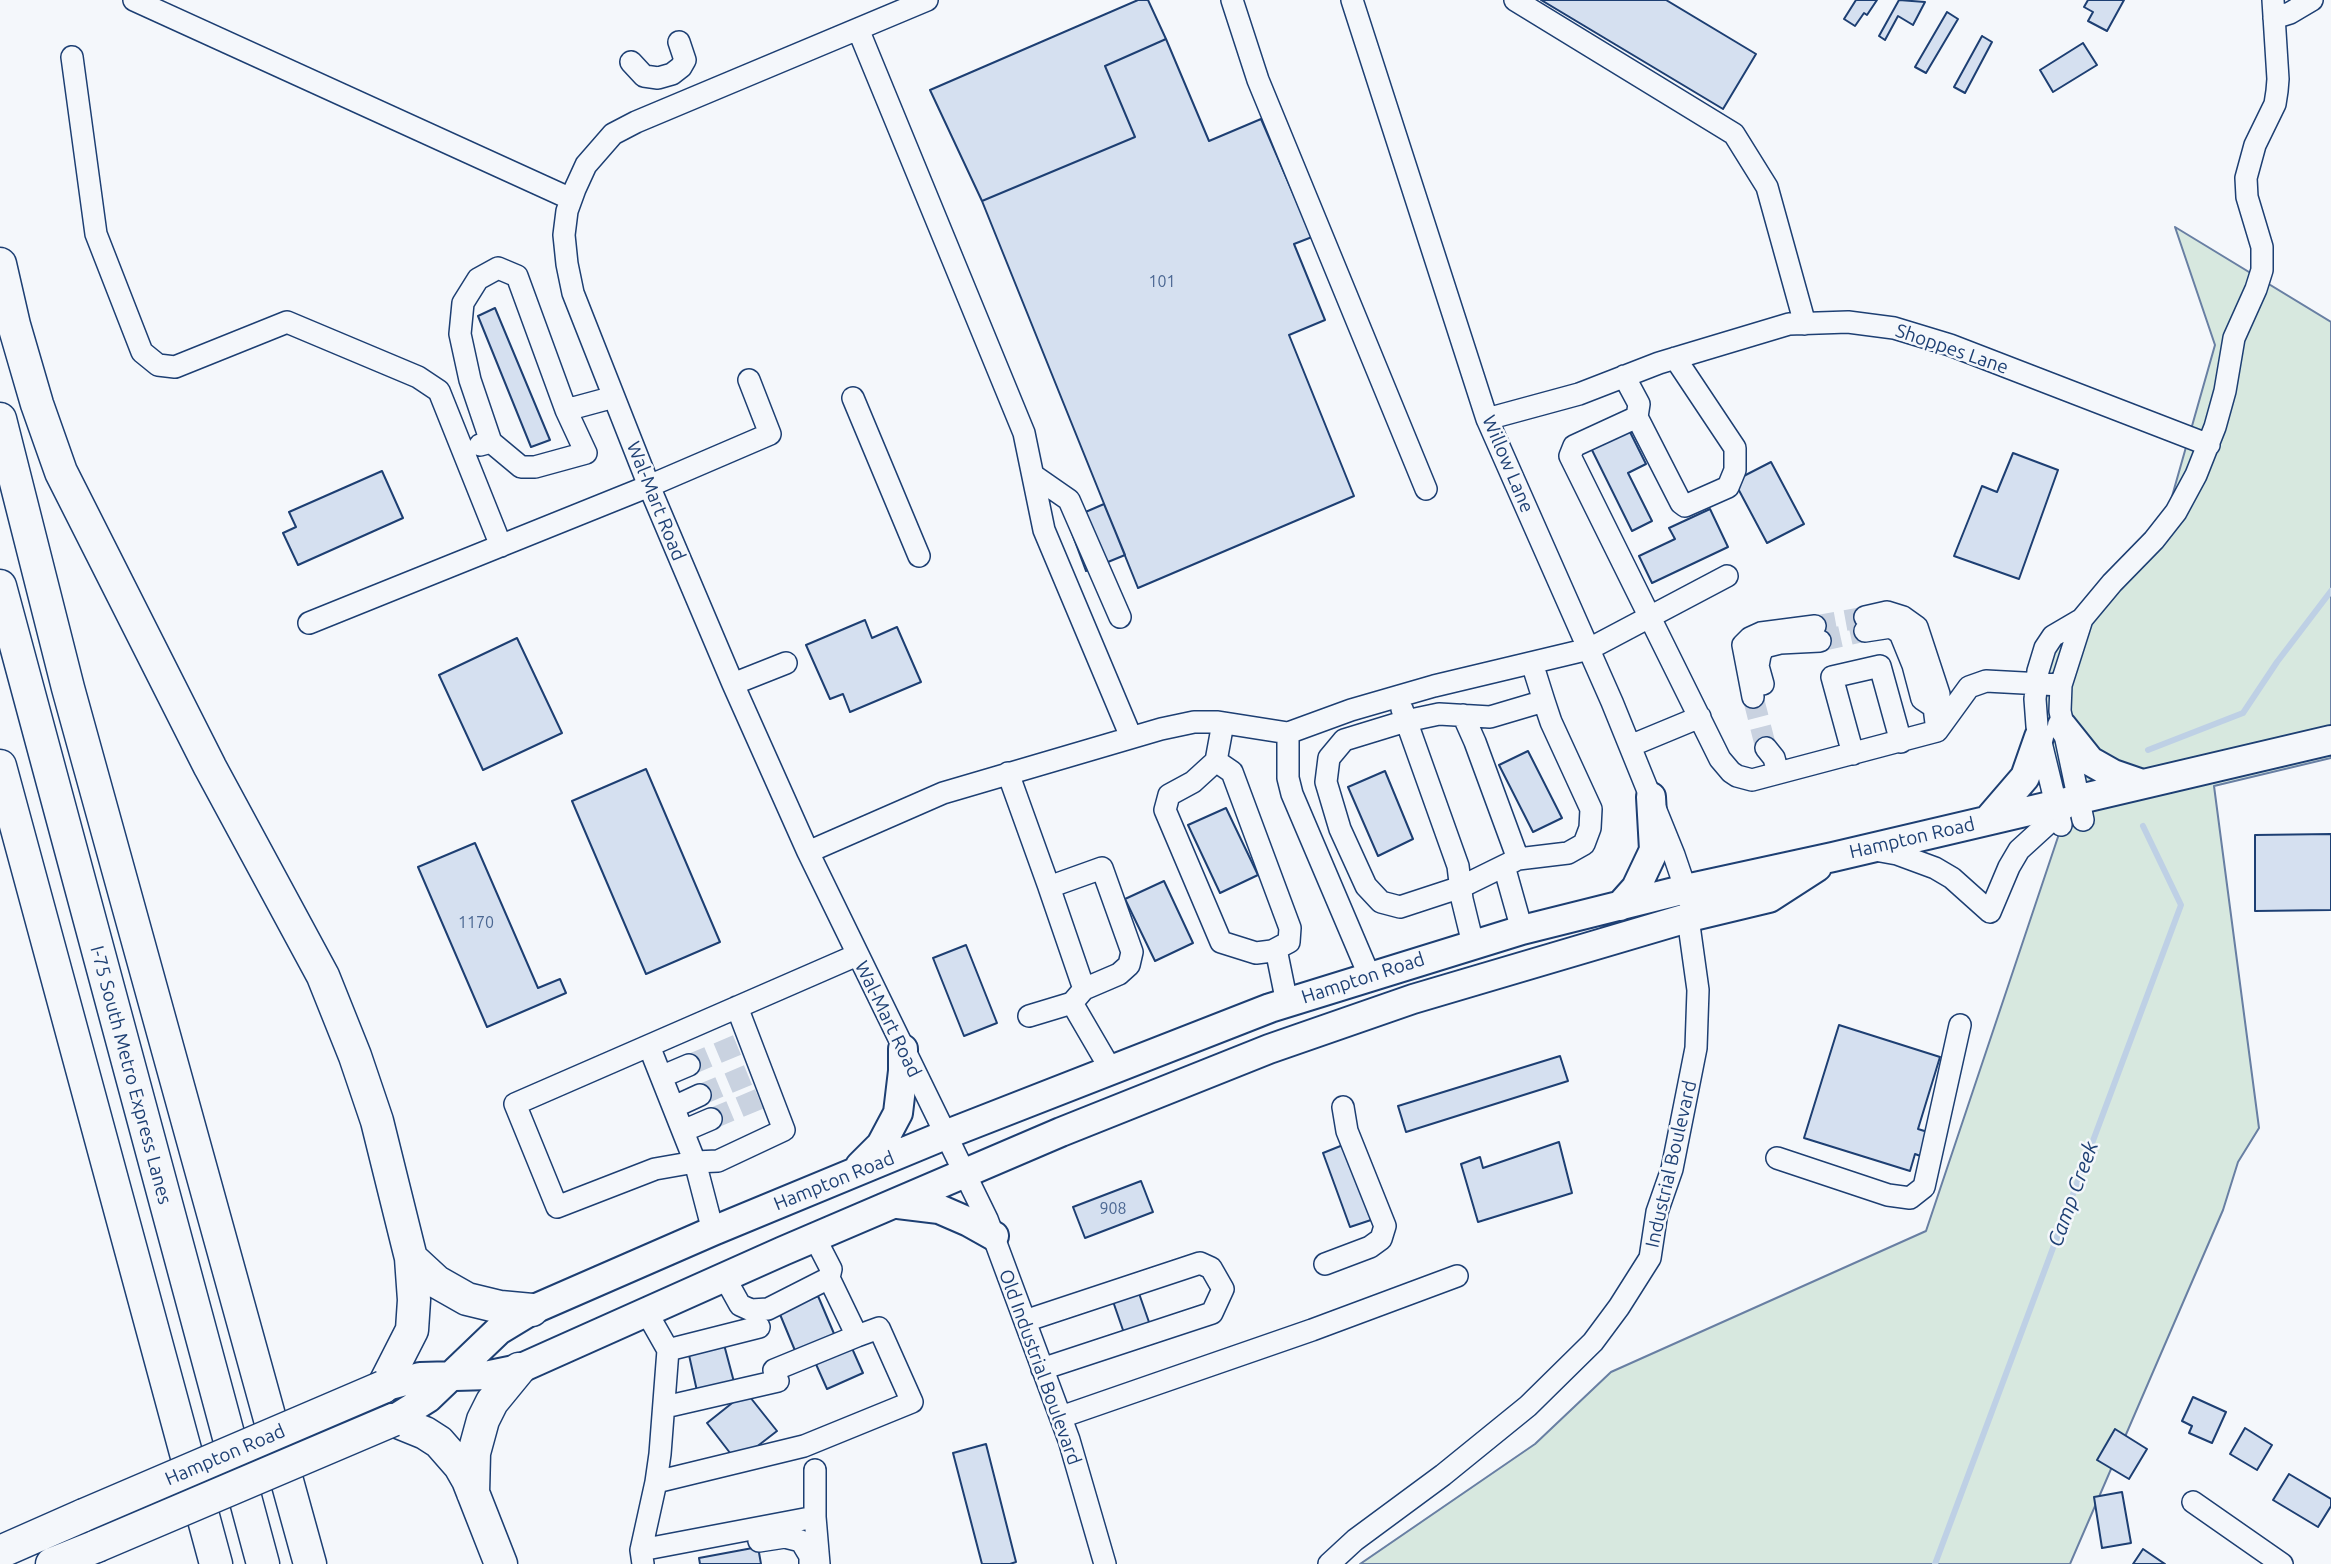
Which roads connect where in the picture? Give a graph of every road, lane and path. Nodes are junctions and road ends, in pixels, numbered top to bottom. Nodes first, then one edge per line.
1 (134, 0) edge
2 (927, 0) edge
3 (1232, 0) edge
4 (1352, 0) edge
5 (1515, 0) edge
6 (2312, 0) edge
7 (2273, 9) edge
8 (858, 29) junction
9 (679, 42) dead end
10 (72, 57) dead end
11 (631, 62) dead end
12 (571, 198) junction
13 (0, 264) edge
14 (1805, 324) junction
15 (1675, 358) junction
16 (1624, 376) junction
17 (749, 380) dead end
18 (614, 397) junction
19 (853, 398) dead end
20 (566, 410) junction
21 (1637, 417) junction
22 (0, 418) edge
23 (1487, 419) junction
24 (491, 442) junction
25 (2209, 445) junction
26 (463, 451) junction
27 (1033, 475) junction
28 (649, 486) junction
29 (1426, 489) dead end
30 (501, 546) junction
31 (919, 556) dead end
32 (1727, 576) dead end
33 (0, 586) edge
34 (1120, 617) dead end
35 (1650, 617) junction
36 (2082, 619) junction
37 (309, 623) dead end
38 (1865, 624) tunnel mouth
39 (1818, 634) tunnel mouth
40 (1589, 649) junction
41 (786, 663) dead end
42 (1532, 663) junction
43 (2036, 683) junction
44 (733, 684) junction
45 (2061, 685) junction
46 (1759, 695) tunnel mouth
47 (1398, 697) junction
48 (1544, 701) junction
49 (1463, 715) junction
50 (1700, 717) junction
51 (1406, 721) junction
52 (1223, 723) junction
53 (1937, 731) junction
54 (2051, 732) junction
55 (1288, 733) junction
56 (1131, 737) junction
57 (2331, 740) edge
58 (1901, 742) junction
59 (1630, 746) junction
60 (1853, 754) junction
61 (1216, 761) junction
62 (0, 765) edge
63 (1007, 774) junction
64 (2142, 784) junction
65 (1651, 797) junction
66 (2067, 812) junction
67 (1988, 820) junction
68 (1866, 849) junction
69 (807, 852) junction
70 (1833, 857) junction
71 (1511, 863) junction
72 (1049, 887) junction
73 (1461, 887) junction
74 (1620, 905) junction
75 (1689, 907) junction
76 (1522, 930) junction
77 (1473, 944) junction
78 (1276, 949) junction
79 (857, 955) junction
80 (1369, 975) junction
81 (1078, 996) junction
82 (1287, 1003) junction
83 (737, 1007) junction
84 (1029, 1016) dead end
85 (1961, 1025) dead end
86 (649, 1046) junction
87 (903, 1049) junction
88 (689, 1065) tunnel mouth
89 (1111, 1070) junction
90 (663, 1076) junction
91 (700, 1095) tunnel mouth
92 (674, 1107) junction
93 (1343, 1107) dead end
94 (711, 1119) tunnel mouth
95 (683, 1131) junction
96 (945, 1135) junction
97 (1777, 1158) dead end
98 (695, 1162) junction
99 (851, 1174) junction
100 (964, 1174) junction
101 (895, 1204) junction
102 (713, 1231) junction
103 (994, 1236) junction
104 (815, 1238) junction
105 (411, 1258) junction
106 (1325, 1264) dead end
107 (1457, 1276) dead end
108 (725, 1278) junction
109 (829, 1278) junction
110 (532, 1310) junction
111 (647, 1313) junction
112 (1025, 1321) junction
113 (759, 1327) dead end
114 (857, 1336) junction
115 (668, 1350) junction
116 (519, 1369) junction
117 (1042, 1369) junction
118 (454, 1375) junction
119 (383, 1387) junction
120 (665, 1407) junction
121 (1060, 1417) junction
122 (393, 1420) junction
123 (815, 1470) dead end
124 (656, 1482) junction
125 (473, 1494) junction
126 (2193, 1502) dead end
127 (815, 1517) junction
128 (710, 1538) junction
129 (0, 1552) edge
130 (642, 1557) edge
131 (52, 1564) edge
132 (216, 1564) edge
133 (263, 1564) edge
134 (310, 1564) edge
135 (501, 1564) edge
136 (810, 1564) edge
137 (820, 1564) edge
138 (1105, 1564) edge
139 (1329, 1564) edge
140 (2282, 1564) edge

1 - 12 street
2 - 8 street, Wal-Mart Road
3 - 29 street
4 - 23 street, Willow Lane
5 - 14 street
6 - 7 street
7 - 25 street
8 - 12 street, Wal-Mart Road
8 - 27 street
9 - 11 street
10 - 26 street
12 - 18 street, Wal-Mart Road
13 - 105 highway
14 - 15 street, Shoppes Lane
14 - 25 street, Shoppes Lane
15 - 16 street, Shoppes Lane
15 - 21 street
16 - 21 street
16 - 23 street, Shoppes Lane
17 - 28 street
18 - 20 street
18 - 28 street, Wal-Mart Road
19 - 31 street
20 - 24 street
20 - 24 street
21 - 35 street
22 - 134 highway
23 - 40 street, Willow Lane
24 - 26 street
25 - 36 street
26 - 30 street
27 - 34 street
27 - 56 street
28 - 30 street
28 - 44 street, Wal-Mart Road
30 - 37 street
32 - 35 street
33 - 133 highway, I-75 South Metro Express Lanes
35 - 40 street
35 - 50 street
36 - 43 street
36 - 45 street
38 - 53 street
39 - 46 street
40 - 42 street
40 - 59 street, Willow Lane
41 - 44 street
42 - 47 street
42 - 48 street
43 - 45 street
43 - 53 street
43 - 54 street
44 - 69 street, Wal-Mart Road
45 - 54 street
47 - 51 street
47 - 55 street
48 - 49 street
48 - 71 street
49 - 51 street
49 - 71 street
50 - 59 street
50 - 60 street
51 - 73 street
51 - 73 street
52 - 55 street
52 - 56 street
52 - 61 street
53 - 58 street
54 - 64 main road
54 - 66 street
54 - 67 main road
55 - 80 street
56 - 63 street
57 - 64 main road, Hampton Road
58 - 60 street
58 - 60 street
59 - 65 street, Willow Lane
61 - 78 street
61 - 78 street
62 - 132 highway
63 - 69 street
63 - 72 street
64 - 66 main road, Hampton Road
65 - 74 main road
65 - 75 street, Willow Lane
66 - 67 main road, Hampton Road
66 - 68 street
67 - 68 main road, Hampton Road
68 - 70 main road, Hampton Road
69 - 79 street, Wal-Mart Road
70 - 75 main road, Hampton Road
70 - 75 main road, Hampton Road
71 - 73 street
71 - 76 street
72 - 81 street
72 - 81 street
73 - 77 street
74 - 75 main road, Hampton Road
74 - 76 main road, Hampton Road
75 - 100 main road, Hampton Road
75 - 139 street, Industrial Boulevard
76 - 77 main road, Hampton Road
77 - 80 main road, Hampton Road
78 - 82 street
79 - 83 street
79 - 87 street, Wal-Mart Road
80 - 82 main road, Hampton Road
81 - 84 street
81 - 89 street
82 - 89 main road, Hampton Road
83 - 86 street
83 - 98 street
85 - 97 street
86 - 90 street
86 - 98 street
87 - 96 street, Wal-Mart Road
87 - 99 main road
88 - 90 street
89 - 96 main road, Hampton Road
90 - 92 street
91 - 92 street
92 - 95 street
93 - 106 street
94 - 95 street
95 - 98 street
96 - 99 main road, Hampton Road
96 - 100 street, Wal-Mart Road
98 - 102 street
99 - 102 main road, Hampton Road
100 - 101 main road, Hampton Road
100 - 103 street, Old Industrial Boulevard
101 - 103 main road
101 - 104 main road, Hampton Road
102 - 110 main road, Hampton Road
103 - 112 street, Old Industrial Boulevard
104 - 108 main road, Hampton Road
104 - 109 street
105 - 110 highway
105 - 119 highway
107 - 121 street
108 - 109 street
108 - 111 main road, Hampton Road
109 - 114 street
110 - 118 main road, Hampton Road
111 - 115 street
111 - 116 main road, Hampton Road
112 - 117 street, Old Industrial Boulevard
112 - 117 street
113 - 115 street
114 - 120 street
114 - 124 street
115 - 120 street
116 - 118 main road, Hampton Road
116 - 125 highway
117 - 121 street, Old Industrial Boulevard
118 - 119 main road, Hampton Road
118 - 122 main road, Hampton Road
119 - 129 highway, Hampton Road, bridge
120 - 124 street
121 - 138 street, Old Industrial Boulevard
122 - 125 highway
122 - 131 highway, Hampton Road, bridge
123 - 127 street
124 - 130 street
125 - 135 highway
126 - 140 street
127 - 128 street
127 - 137 street
128 - 130 street
128 - 136 street

